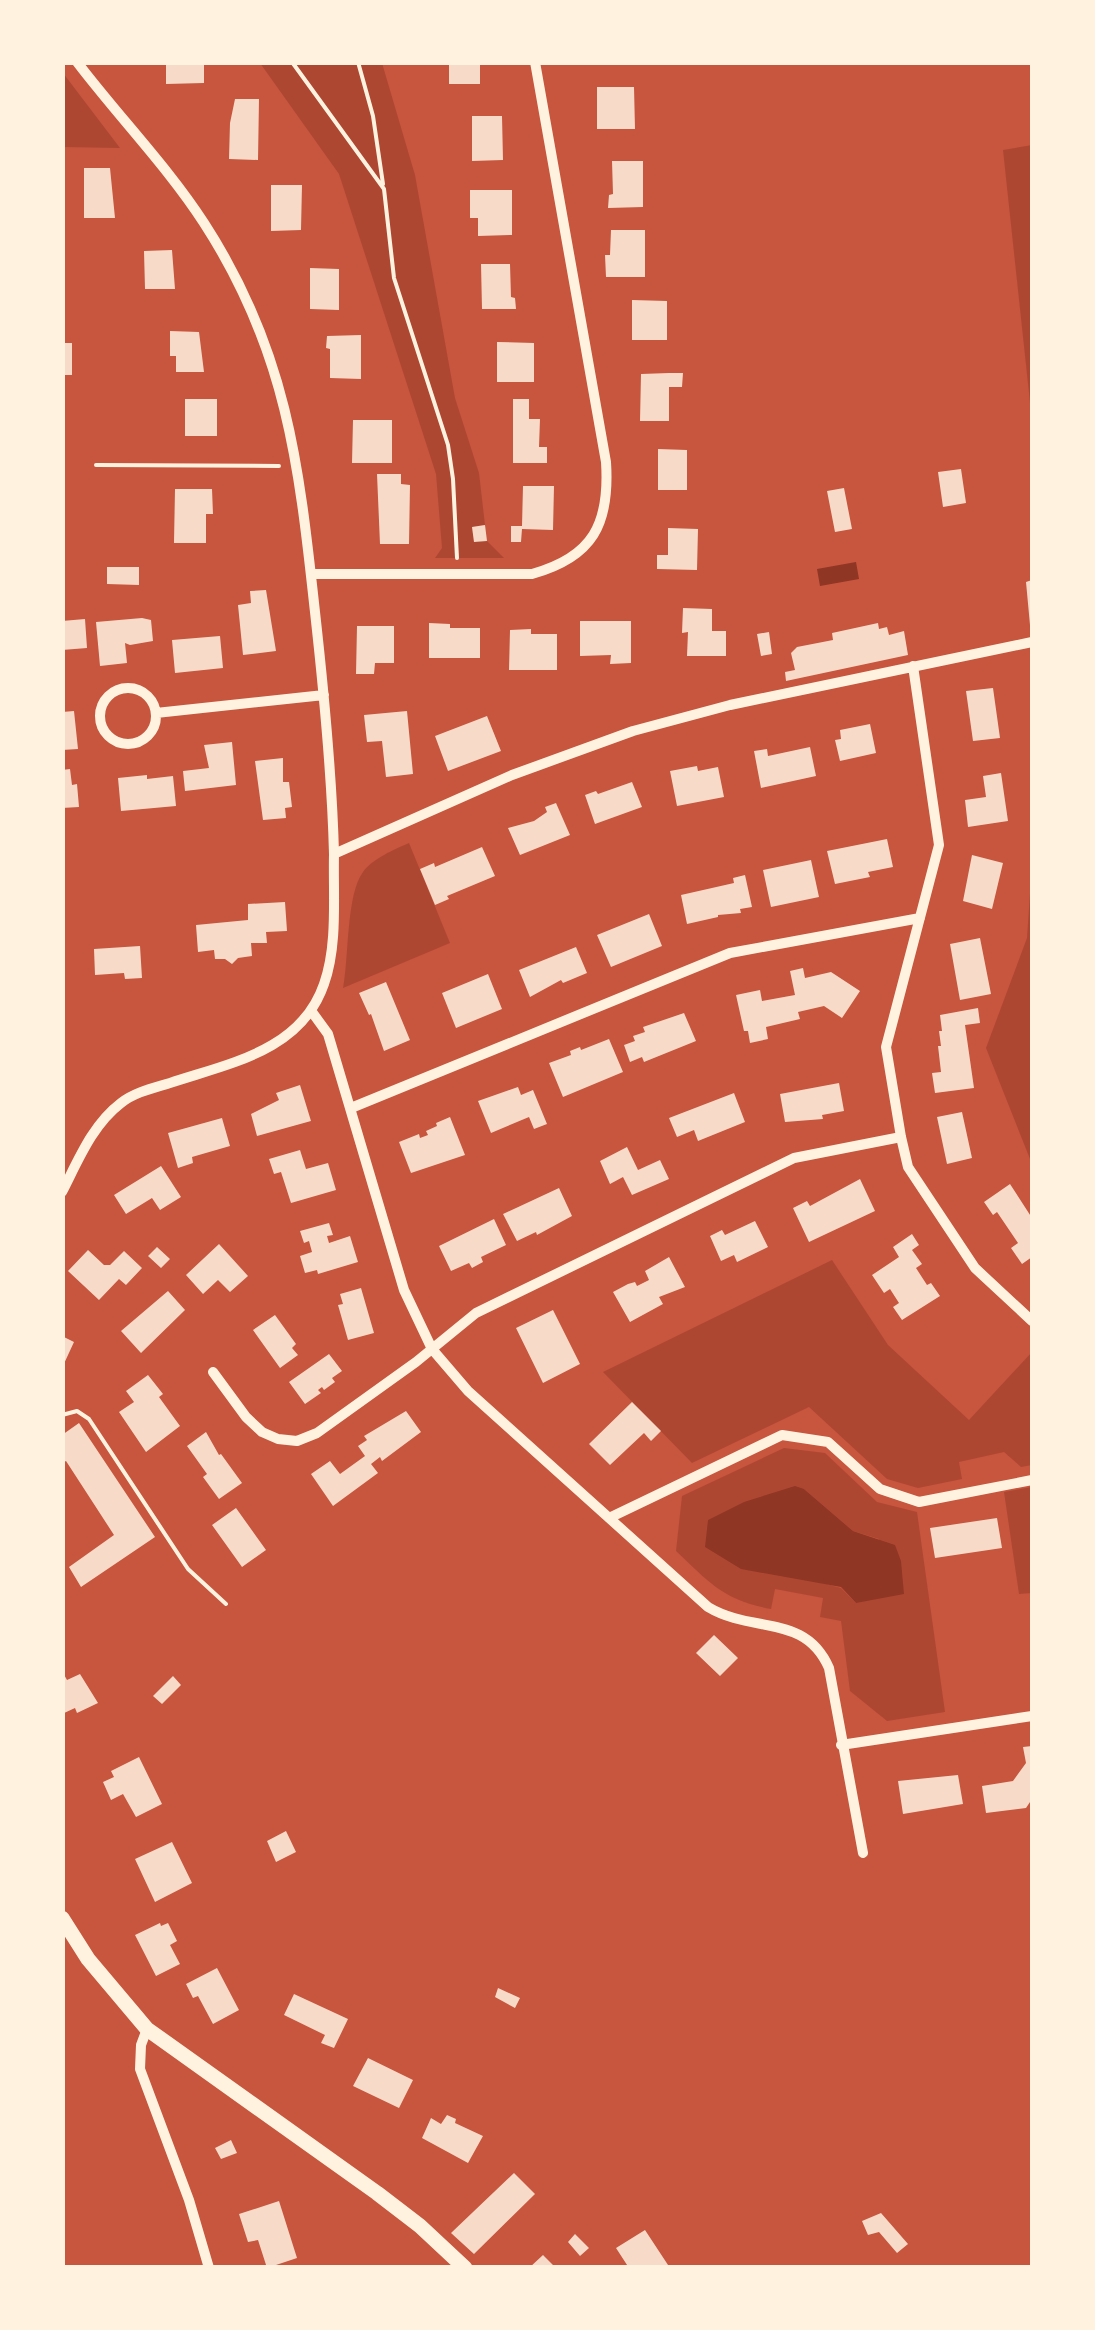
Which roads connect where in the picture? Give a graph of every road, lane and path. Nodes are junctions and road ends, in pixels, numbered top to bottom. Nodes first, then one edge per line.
1 (77, 62) edge
2 (292, 62) edge
3 (358, 62) edge
4 (535, 62) edge
5 (384, 189) junction
6 (96, 465) dead end
7 (298, 466) junction
8 (311, 574) junction
9 (458, 574) junction
10 (1032, 642) edge
11 (913, 666) junction
12 (324, 696) junction
13 (156, 713) junction
14 (334, 854) junction
15 (920, 918) junction
16 (312, 1012) junction
17 (350, 1108) junction
18 (901, 1137) junction
19 (62, 1192) edge
20 (1032, 1321) edge
21 (432, 1349) junction
22 (212, 1372) dead end
23 (62, 1415) edge
24 (1032, 1480) edge
25 (609, 1518) junction
26 (226, 1604) dead end
27 (1032, 1716) edge
28 (841, 1745) junction
29 (863, 1853) dead end
30 (62, 1918) edge
31 (147, 2029) junction
32 (210, 2268) edge
33 (465, 2268) edge

1 - 7 street
2 - 5 path
3 - 5 path
4 - 9 street
5 - 9 path
6 - 7 path
7 - 8 street
8 - 9 street
8 - 12 street
10 - 11 street
11 - 14 street
11 - 15 street
12 - 13 street
12 - 14 street
13 - 13 street
14 - 16 street
15 - 17 street
15 - 18 street
16 - 17 street
16 - 19 street
17 - 21 street
18 - 20 street
18 - 21 street
21 - 22 street
21 - 25 street
23 - 26 path
24 - 25 street
25 - 28 street
27 - 28 street
28 - 29 street
30 - 31 street
31 - 32 street
31 - 33 street

